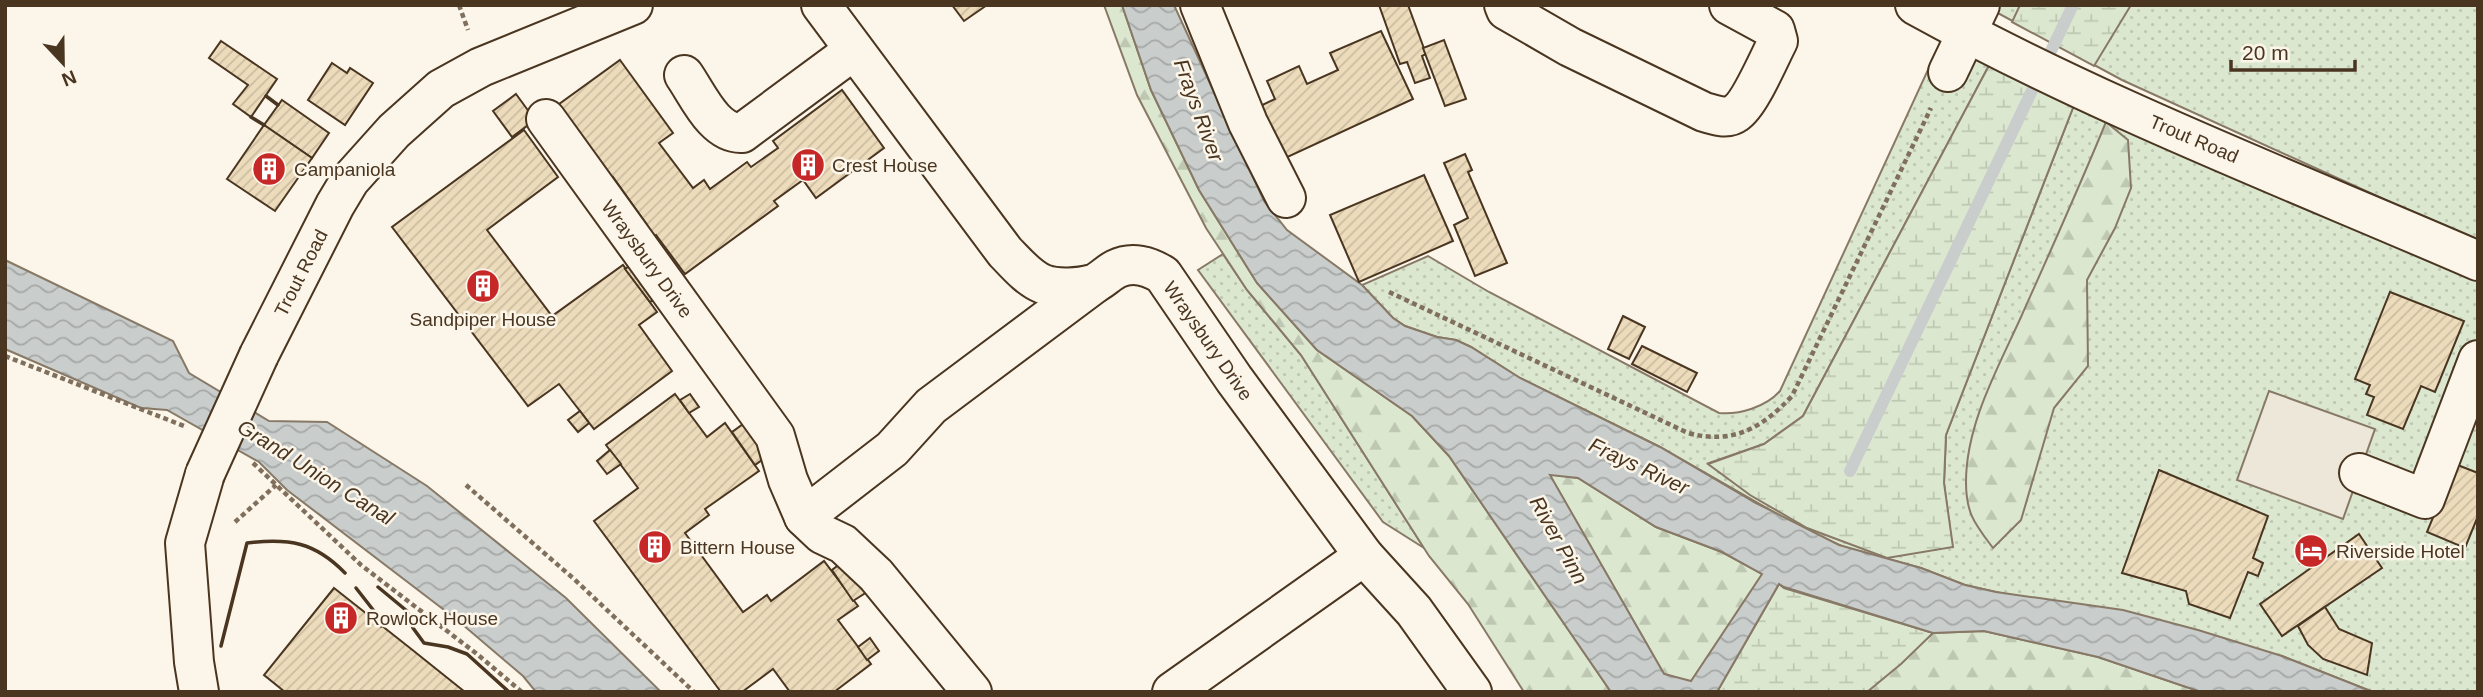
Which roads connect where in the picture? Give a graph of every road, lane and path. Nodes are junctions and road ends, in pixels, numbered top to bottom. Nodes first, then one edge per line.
1 (633, 5) edge
2 (821, 5) edge
3 (1200, 5) edge
4 (1504, 5) edge
5 (1729, 5) edge
6 (1915, 5) edge
7 (1978, 27) edge
8 (853, 51) junction
9 (1948, 72) joint
10 (684, 75) dead end
11 (546, 119) dead end
12 (1286, 198) dead end
13 (2478, 261) edge
14 (1094, 284) junction
15 (1389, 292) dead end
16 (5, 356) edge
17 (2478, 360) edge
18 (179, 425) dead end
19 (2359, 473) dead end
20 (276, 485) dead end
21 (466, 485) dead end
22 (804, 517) junction
23 (1364, 556) junction
24 (199, 692) edge
25 (522, 692) edge
26 (694, 692) edge
27 (972, 692) edge
28 (1172, 692) edge
29 (1472, 692) edge

1 - 24 street, Trout Road, bridge
2 - 8 street, Wraysbury Drive
3 - 12 street
4 - 5 street
6 - 7 street, Trout Road
7 - 9 street
7 - 13 street, Trout Road
8 - 10 street
8 - 14 street, Wraysbury Drive
9 - 15 path
11 - 22 street, Wraysbury Drive
14 - 22 street
14 - 23 street, Wraysbury Drive
16 - 18 path
17 - 19 street
20 - 25 path
21 - 26 path
22 - 27 street, Wraysbury Drive
23 - 28 street
23 - 29 street, Wraysbury Drive

